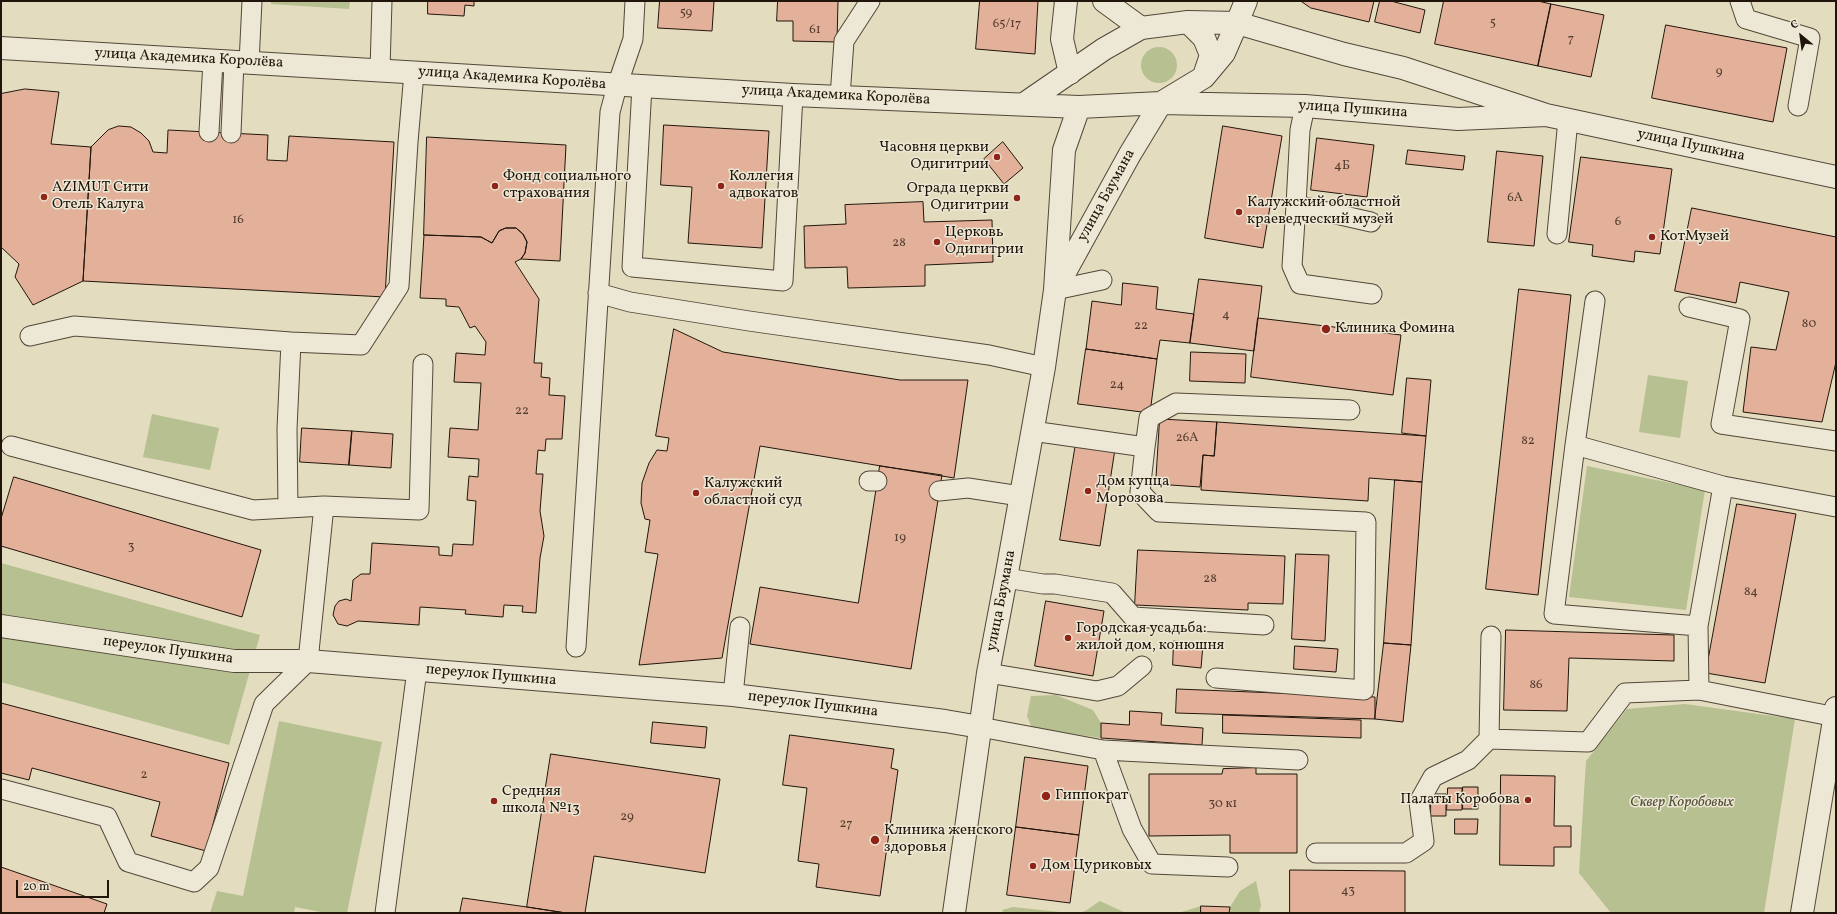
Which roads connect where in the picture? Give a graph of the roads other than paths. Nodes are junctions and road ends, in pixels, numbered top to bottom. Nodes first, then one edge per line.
1 (252, 1) edge
2 (382, 1) edge
3 (635, 1) edge
4 (870, 1) edge
5 (1066, 1) edge
6 (1104, 1) edge
7 (1246, 1) edge
8 (1740, 1) edge
9 (1188, 22) junction
10 (1237, 23) junction
11 (1142, 28) junction
12 (2, 53) edge
13 (232, 62) junction
14 (380, 70) junction
15 (414, 73) junction
16 (1070, 73) junction
17 (1204, 76) junction
18 (617, 86) junction
19 (642, 86) junction
20 (792, 95) junction
21 (840, 97) junction
22 (1161, 103) junction
23 (1024, 104) junction
24 (1305, 106) junction
25 (1798, 106) dead end
26 (1079, 107) junction
27 (1546, 115) junction
28 (1568, 120) junction
29 (210, 132) dead end
30 (231, 133) dead end
31 (1836, 177) edge
32 (1296, 205) junction
33 (1371, 222) dead end
34 (1558, 234) dead end
35 (1102, 280) dead end
36 (1055, 290) junction
37 (598, 293) junction
38 (1372, 294) dead end
39 (1594, 301) dead end
40 (1689, 307) dead end
41 (30, 336) dead end
42 (291, 342) junction
43 (423, 364) dead end
44 (1044, 367) junction
45 (1350, 410) dead end
46 (1032, 431) junction
47 (1836, 441) edge
48 (1575, 445) junction
49 (11, 446) dead end
50 (1145, 447) junction
51 (1723, 486) junction
52 (940, 491) dead end
53 (1020, 496) junction
54 (324, 506) junction
55 (1836, 507) edge
56 (288, 508) junction
57 (1006, 578) junction
58 (1264, 625) dead end
59 (1, 626) edge
60 (1698, 626) junction
61 (740, 627) dead end
62 (1491, 636) dead end
63 (576, 647) dead end
64 (308, 661) junction
65 (1142, 666) dead end
66 (416, 670) junction
67 (988, 673) junction
68 (1216, 678) dead end
69 (1700, 690) junction
70 (733, 695) junction
71 (1836, 714) edge
72 (980, 727) junction
73 (1489, 739) junction
74 (1103, 750) junction
75 (1298, 760) dead end
76 (1, 789) edge
77 (1316, 853) dead end
78 (1228, 867) dead end
79 (385, 913) edge
80 (954, 913) edge
81 (1802, 913) edge

1 - 13 lane
2 - 14 lane
3 - 18 lane
4 - 21 lane
5 - 16 street
6 - 11 street
7 - 10 street
8 - 25 lane
9 - 10 street, улица Пушкина
9 - 11 street, улица Пушкина
9 - 17 street
10 - 17 street
10 - 27 street, улица Пушкина
11 - 16 street
12 - 13 street, улица Академика Королёва
13 - 14 street, улица Академика Королёва
13 - 29 lane
13 - 30 lane
14 - 15 street, улица Академика Королёва
15 - 18 street, улица Академика Королёва
15 - 42 lane
16 - 23 street
16 - 26 street
17 - 22 street
18 - 19 street, улица Академика Королёва
18 - 37 lane
19 - 20 street, улица Академика Королёва
19 - 20 lane
20 - 21 street, улица Академика Королёва
21 - 23 street, улица Академика Королёва
22 - 24 street, улица Пушкина
22 - 26 street, улица Пушкина
22 - 36 street, улица Баумана
23 - 26 street, улица Академика Королёва
24 - 27 street, улица Пушкина
24 - 32 lane
26 - 36 street, улица Баумана
27 - 28 street, улица Пушкина
28 - 31 street, улица Пушкина
28 - 34 lane
32 - 33 lane
32 - 38 lane
35 - 36 lane
36 - 44 street, улица Баумана
37 - 44 lane
37 - 63 lane
39 - 48 lane
40 - 47 lane
41 - 42 lane
42 - 56 lane
43 - 54 lane
44 - 46 street, улица Баумана
45 - 50 lane
46 - 50 lane
46 - 53 street, улица Баумана
48 - 51 lane
48 - 60 lane
49 - 56 lane
50 - 68 lane
51 - 55 lane
51 - 60 lane
52 - 53 lane
53 - 57 street, улица Баумана
54 - 56 lane
54 - 64 lane
57 - 58 lane
57 - 67 street, улица Баумана
59 - 64 street, переулок Пушкина
60 - 69 lane
61 - 70 lane
62 - 73 lane
64 - 66 street, переулок Пушкина
64 - 76 lane
65 - 67 lane
66 - 70 street, переулок Пушкина
66 - 79 lane
67 - 72 street, улица Баумана
69 - 71 lane
69 - 73 lane
70 - 72 street, переулок Пушкина
71 - 81 street
72 - 74 lane
72 - 80 street, улица Баумана
73 - 77 lane
74 - 75 lane
74 - 78 lane

